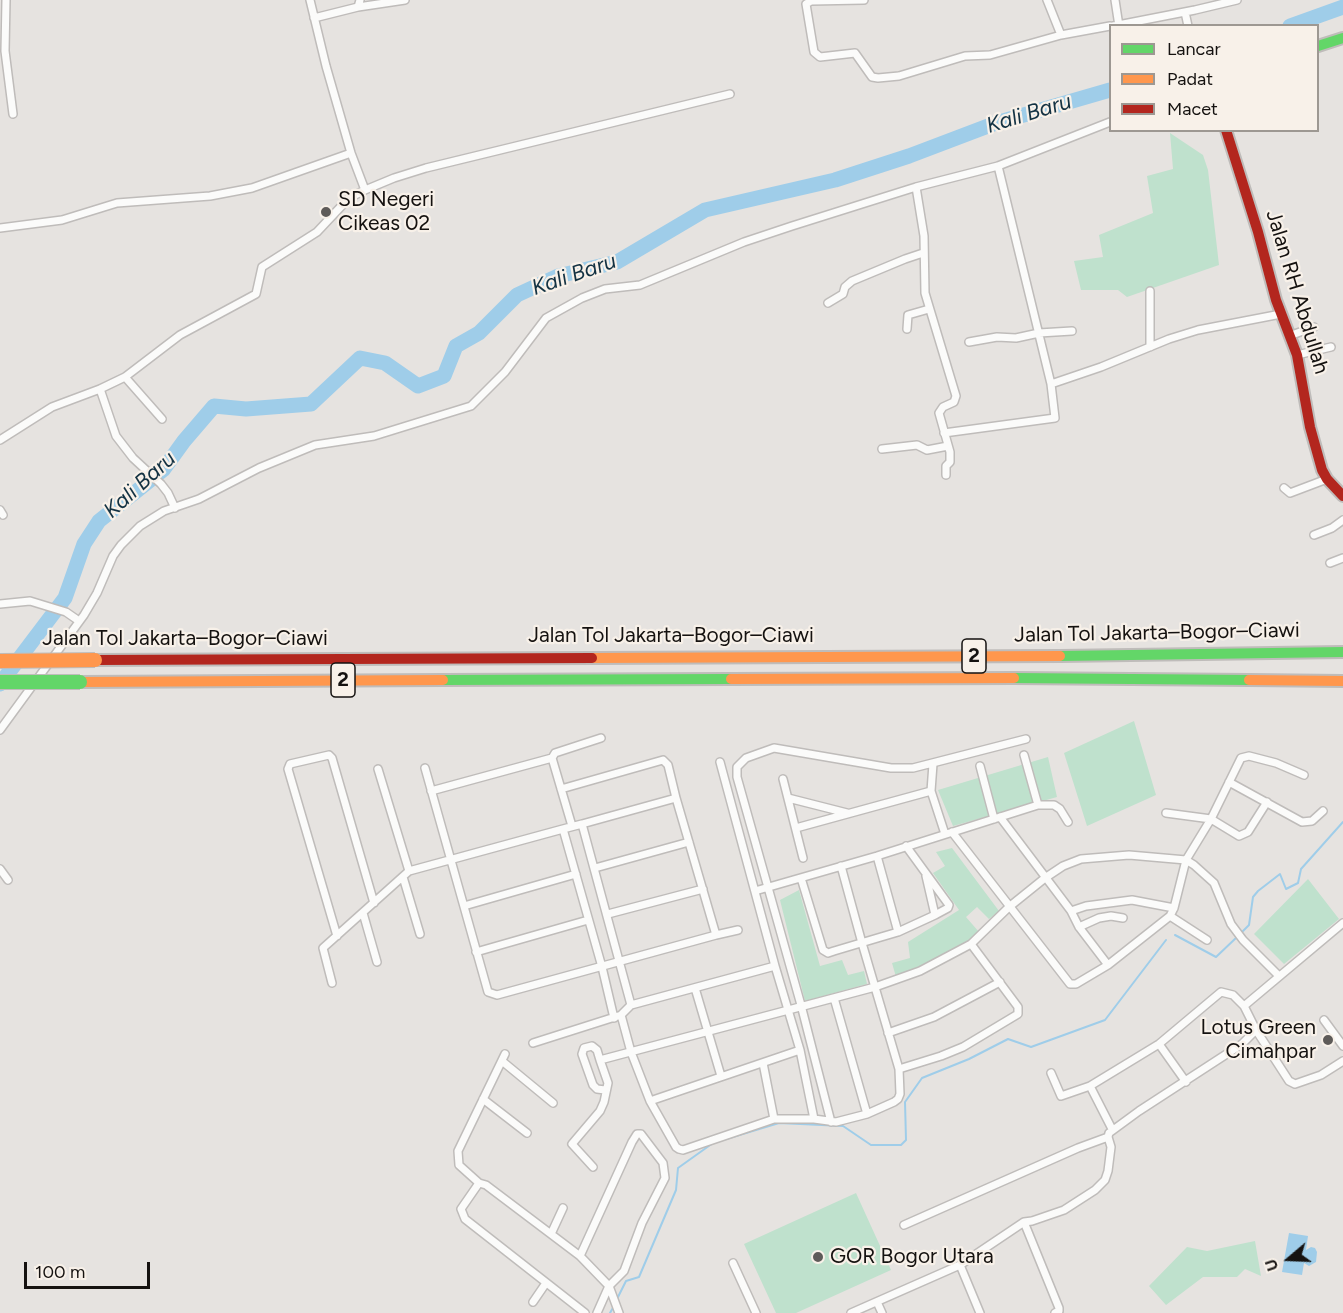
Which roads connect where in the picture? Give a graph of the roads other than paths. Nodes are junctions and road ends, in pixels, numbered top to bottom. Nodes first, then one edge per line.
1 (6, 0) edge
2 (310, 0) edge
3 (405, 0) edge
4 (864, 0) edge
5 (1047, 0) edge
6 (1115, 0) edge
7 (1237, 0) edge
8 (359, 3) edge
9 (1185, 12) junction
10 (314, 18) junction
11 (1116, 24) edge
12 (1121, 24) edge
13 (1188, 24) edge
14 (1109, 26) edge
15 (1061, 35) junction
16 (1343, 38) edge
17 (1319, 45) edge
18 (730, 94) dead end
19 (13, 114) dead end
20 (1109, 122) edge
21 (1226, 132) edge
22 (351, 153) junction
23 (998, 166) junction
24 (916, 187) junction
25 (364, 190) junction
26 (0, 228) edge
27 (923, 253) junction
28 (1150, 291) dead end
29 (828, 303) dead end
30 (929, 309) junction
31 (1281, 314) junction
32 (1314, 327) dead end
33 (907, 329) dead end
34 (1072, 331) dead end
35 (1038, 333) junction
36 (1290, 336) junction
37 (969, 342) dead end
38 (1150, 347) junction
39 (1331, 347) dead end
40 (1297, 356) junction
41 (125, 377) junction
42 (1051, 384) junction
43 (100, 389) junction
44 (162, 418) dead end
45 (944, 433) junction
46 (0, 440) edge
47 (948, 446) junction
48 (882, 449) dead end
49 (946, 475) dead end
50 (1327, 479) junction
51 (1284, 488) dead end
52 (1343, 496) edge
53 (175, 508) junction
54 (1343, 520) edge
55 (1314, 535) dead end
56 (1343, 558) edge
57 (1330, 563) dead end
58 (0, 604) edge
59 (79, 621) junction
60 (1343, 652) edge
61 (605, 657) junction
62 (0, 661) edge
63 (605, 679) junction
64 (1343, 681) edge
65 (0, 682) edge
66 (0, 730) edge
67 (601, 738) dead end
68 (1026, 739) dead end
69 (1023, 755) dead end
70 (552, 758) junction
71 (720, 762) dead end
72 (933, 764) junction
73 (980, 766) dead end
74 (378, 768) dead end
75 (424, 768) dead end
76 (1304, 775) dead end
77 (783, 779) dead end
78 (1229, 782) junction
79 (561, 789) junction
80 (431, 791) junction
81 (931, 791) junction
82 (676, 798) junction
83 (788, 798) junction
84 (1267, 802) junction
85 (1038, 805) junction
86 (1323, 811) dead end
87 (1166, 813) dead end
88 (850, 814) junction
89 (997, 818) junction
90 (1211, 819) junction
91 (1068, 822) dead end
92 (582, 824) junction
93 (572, 826) junction
94 (563, 828) junction
95 (796, 828) junction
96 (948, 833) junction
97 (689, 842) junction
98 (906, 846) junction
99 (877, 856) junction
100 (803, 858) dead end
101 (450, 860) junction
102 (1186, 860) junction
103 (841, 866) junction
104 (596, 868) junction
105 (0, 871) edge
106 (406, 874) junction
107 (576, 874) junction
108 (926, 874) junction
109 (801, 878) junction
110 (1045, 878) junction
111 (8, 880) dead end
112 (768, 887) junction
113 (703, 889) junction
114 (755, 891) junction
115 (374, 903) junction
116 (464, 906) junction
117 (1009, 907) junction
118 (1174, 908) junction
119 (1071, 911) junction
120 (363, 913) junction
121 (608, 914) junction
122 (935, 915) junction
123 (1170, 916) junction
124 (1124, 918) dead end
125 (588, 920) junction
126 (1343, 923) edge
127 (1079, 927) junction
128 (738, 930) dead end
129 (898, 932) junction
130 (420, 934) dead end
131 (716, 935) junction
132 (337, 936) junction
133 (1207, 939) dead end
134 (862, 943) junction
135 (970, 944) junction
136 (477, 952) junction
137 (377, 962) dead end
138 (620, 963) junction
139 (1108, 965) junction
140 (775, 966) junction
141 (602, 967) junction
142 (1279, 976) junction
143 (1000, 982) junction
144 (332, 983) dead end
145 (875, 987) junction
146 (695, 988) junction
147 (834, 998) junction
148 (632, 1005) junction
149 (801, 1005) junction
150 (1244, 1005) junction
151 (786, 1010) junction
152 (617, 1017) junction
153 (1324, 1020) dead end
154 (1256, 1030) junction
155 (708, 1031) junction
156 (888, 1033) junction
157 (533, 1043) dead end
158 (1159, 1044) junction
159 (1343, 1046) edge
160 (800, 1050) junction
161 (631, 1052) junction
162 (600, 1060) junction
163 (1343, 1061) edge
164 (764, 1063) junction
165 (899, 1069) junction
166 (1051, 1073) dead end
167 (721, 1077) junction
168 (1186, 1082) junction
169 (1090, 1086) junction
170 (605, 1090) junction
171 (483, 1099) junction
172 (650, 1101) junction
173 (553, 1103) dead end
174 (867, 1114) junction
175 (774, 1119) junction
176 (814, 1119) junction
177 (831, 1122) junction
178 (1112, 1129) junction
179 (527, 1133) dead end
180 (1108, 1137) junction
181 (593, 1167) dead end
182 (479, 1184) junction
183 (563, 1208) dead end
184 (1024, 1222) junction
185 (904, 1225) dead end
186 (551, 1234) junction
187 (580, 1256) junction
188 (733, 1263) dead end
189 (960, 1265) junction
190 (546, 1283) junction
191 (609, 1286) junction
192 (533, 1302) dead end
193 (877, 1302) junction
194 (585, 1313) edge
195 (597, 1313) edge
196 (619, 1313) edge
197 (756, 1313) edge
198 (851, 1313) edge
199 (882, 1313) edge
200 (980, 1313) edge
201 (1055, 1313) edge

1 - 19 street
2 - 10 street
3 - 8 street
4 - 15 street
5 - 15 street
6 - 11 street
7 - 9 street
8 - 10 street
9 - 12 street
9 - 13 street
10 - 22 street
14 - 15 street
16 - 17 main road
18 - 25 street
20 - 23 street
21 - 31 main road, Jalan RH Abdullah
22 - 25 street
22 - 26 street
23 - 24 street
23 - 35 street
24 - 27 street
24 - 53 street
25 - 41 street
27 - 29 street
27 - 30 street
28 - 38 street
30 - 33 street
30 - 45 street
31 - 36 main road, Jalan RH Abdullah
31 - 38 street
32 - 36 street
34 - 35 street
35 - 37 street
35 - 42 street
36 - 40 main road, Jalan RH Abdullah
38 - 42 street
39 - 40 street
40 - 50 main road, Jalan RH Abdullah
41 - 43 street
41 - 44 street
42 - 45 street
43 - 46 street
43 - 53 street
45 - 47 street
47 - 48 street
47 - 49 street
50 - 51 street
50 - 52 main road, Jalan RH Abdullah
53 - 59 street
54 - 55 street
56 - 57 street
58 - 59 street
59 - 66 street
60 - 61 main road, Jalan Tol Jakarta–Bogor–Ciawi / 2
61 - 62 main road, Jalan Tol Jakarta–Bogor–Ciawi / 2, bridge
61 - 63 main road
63 - 64 main road, Jalan Tol Jakarta–Bogor–Ciawi / 2
63 - 65 main road, Jalan Tol Jakarta–Bogor–Ciawi / 2, bridge
67 - 70 street
68 - 72 street
69 - 85 street
70 - 79 street
70 - 80 street
71 - 114 street
72 - 81 street
72 - 112 street
73 - 89 street
74 - 106 street
75 - 80 street
76 - 78 street
77 - 83 street
78 - 84 street
78 - 90 street
79 - 82 street
79 - 93 street
80 - 101 street
81 - 88 street
81 - 96 street
82 - 92 street
82 - 97 street
83 - 88 street
83 - 95 street
84 - 86 street
84 - 90 street
85 - 89 street
85 - 91 street
87 - 90 street
88 - 95 street
89 - 96 street
89 - 110 street
90 - 102 street
92 - 93 street
92 - 104 street
93 - 94 street
94 - 101 street
94 - 107 street
95 - 100 street
96 - 98 street
96 - 117 street
97 - 104 street
97 - 113 street
98 - 99 street
98 - 108 street
99 - 103 street
99 - 129 street
101 - 106 street
101 - 116 street
102 - 110 street
102 - 118 street
102 - 142 street
103 - 109 street
103 - 134 street
104 - 121 street
105 - 111 street
106 - 115 street
106 - 130 street
107 - 116 street
107 - 125 street
108 - 122 street
108 - 122 street
109 - 112 street
109 - 134 street
110 - 117 street
110 - 119 street
112 - 114 street
112 - 149 street
113 - 121 street
113 - 131 street
114 - 140 street
115 - 120 street
115 - 132 street
116 - 136 street
117 - 135 street
117 - 139 street
118 - 119 street
118 - 123 street
119 - 127 street
120 - 132 street
120 - 137 street
121 - 138 street
122 - 129 street
123 - 133 street
123 - 139 street
124 - 127 street
125 - 136 street
125 - 141 street
126 - 142 street
127 - 139 street
128 - 131 street
129 - 134 street
131 - 138 street
132 - 144 street
134 - 145 street
135 - 143 street
135 - 145 street
136 - 141 street
138 - 141 street
138 - 148 street
140 - 146 street
140 - 151 street
141 - 152 street
142 - 150 street
143 - 156 street
143 - 165 street
145 - 147 street
145 - 156 street
146 - 148 street
146 - 155 street
147 - 149 street
147 - 174 street
148 - 152 street
149 - 151 street
149 - 177 street
150 - 154 street
150 - 158 street
151 - 155 street
151 - 160 street
152 - 157 street
152 - 161 street
153 - 159 street
154 - 163 street
154 - 168 street
155 - 161 street
155 - 167 street
156 - 165 street
158 - 168 street
158 - 169 street
160 - 164 street
160 - 176 street
161 - 162 street
161 - 172 street
162 - 170 street
162 - 170 street
164 - 167 street
164 - 175 street
165 - 174 street
166 - 169 street
167 - 172 street
168 - 178 street
169 - 178 street
170 - 181 street
171 - 173 street
171 - 179 street
171 - 182 street
172 - 175 street
174 - 177 street
175 - 176 street
176 - 177 street
178 - 180 street
180 - 184 street
180 - 185 street
182 - 186 street
182 - 190 street
183 - 186 street
184 - 189 street
184 - 201 street
186 - 187 street
187 - 191 street
187 - 191 street
188 - 197 street
189 - 193 street
189 - 200 street
190 - 192 street
190 - 194 street
191 - 195 street
191 - 196 street
193 - 198 street
193 - 199 street

